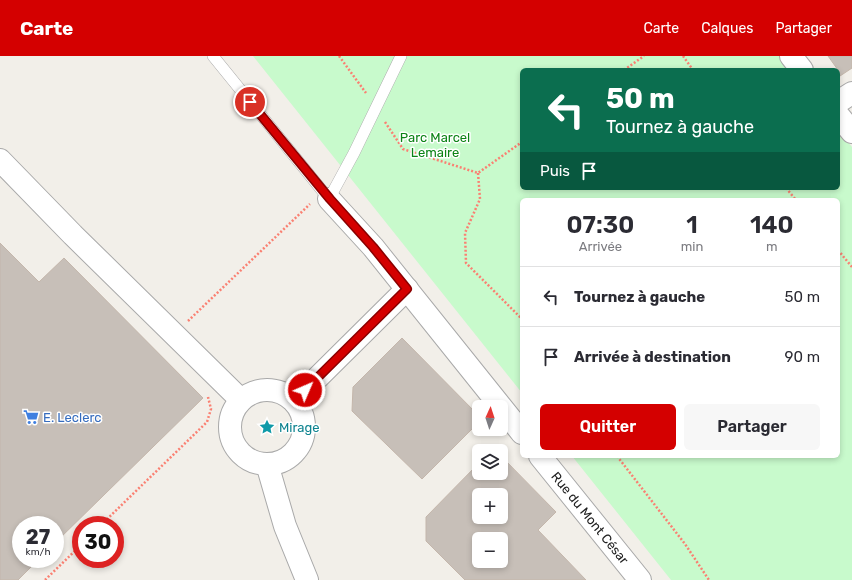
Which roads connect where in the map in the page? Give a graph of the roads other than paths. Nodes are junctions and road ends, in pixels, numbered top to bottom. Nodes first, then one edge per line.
1 (213, 56) edge
2 (401, 56) edge
3 (791, 56) edge
4 (800, 68) edge
5 (852, 93) edge
6 (840, 101) edge
7 (840, 117) edge
8 (852, 132) edge
9 (0, 160) edge
10 (326, 195) junction
11 (407, 289) junction
12 (241, 400) junction
13 (294, 401) junction
14 (520, 430) edge
15 (542, 458) edge
16 (267, 464) junction
17 (307, 580) edge
18 (640, 580) edge

1 - 10 lane
2 - 10 lane
3 - 4 street
5 - 6 street
7 - 8 street
9 - 12 street
10 - 11 street
11 - 13 street
11 - 14 street
12 - 13 street
12 - 16 street
13 - 16 street
15 - 18 street, Rue du Mont César
16 - 17 street

